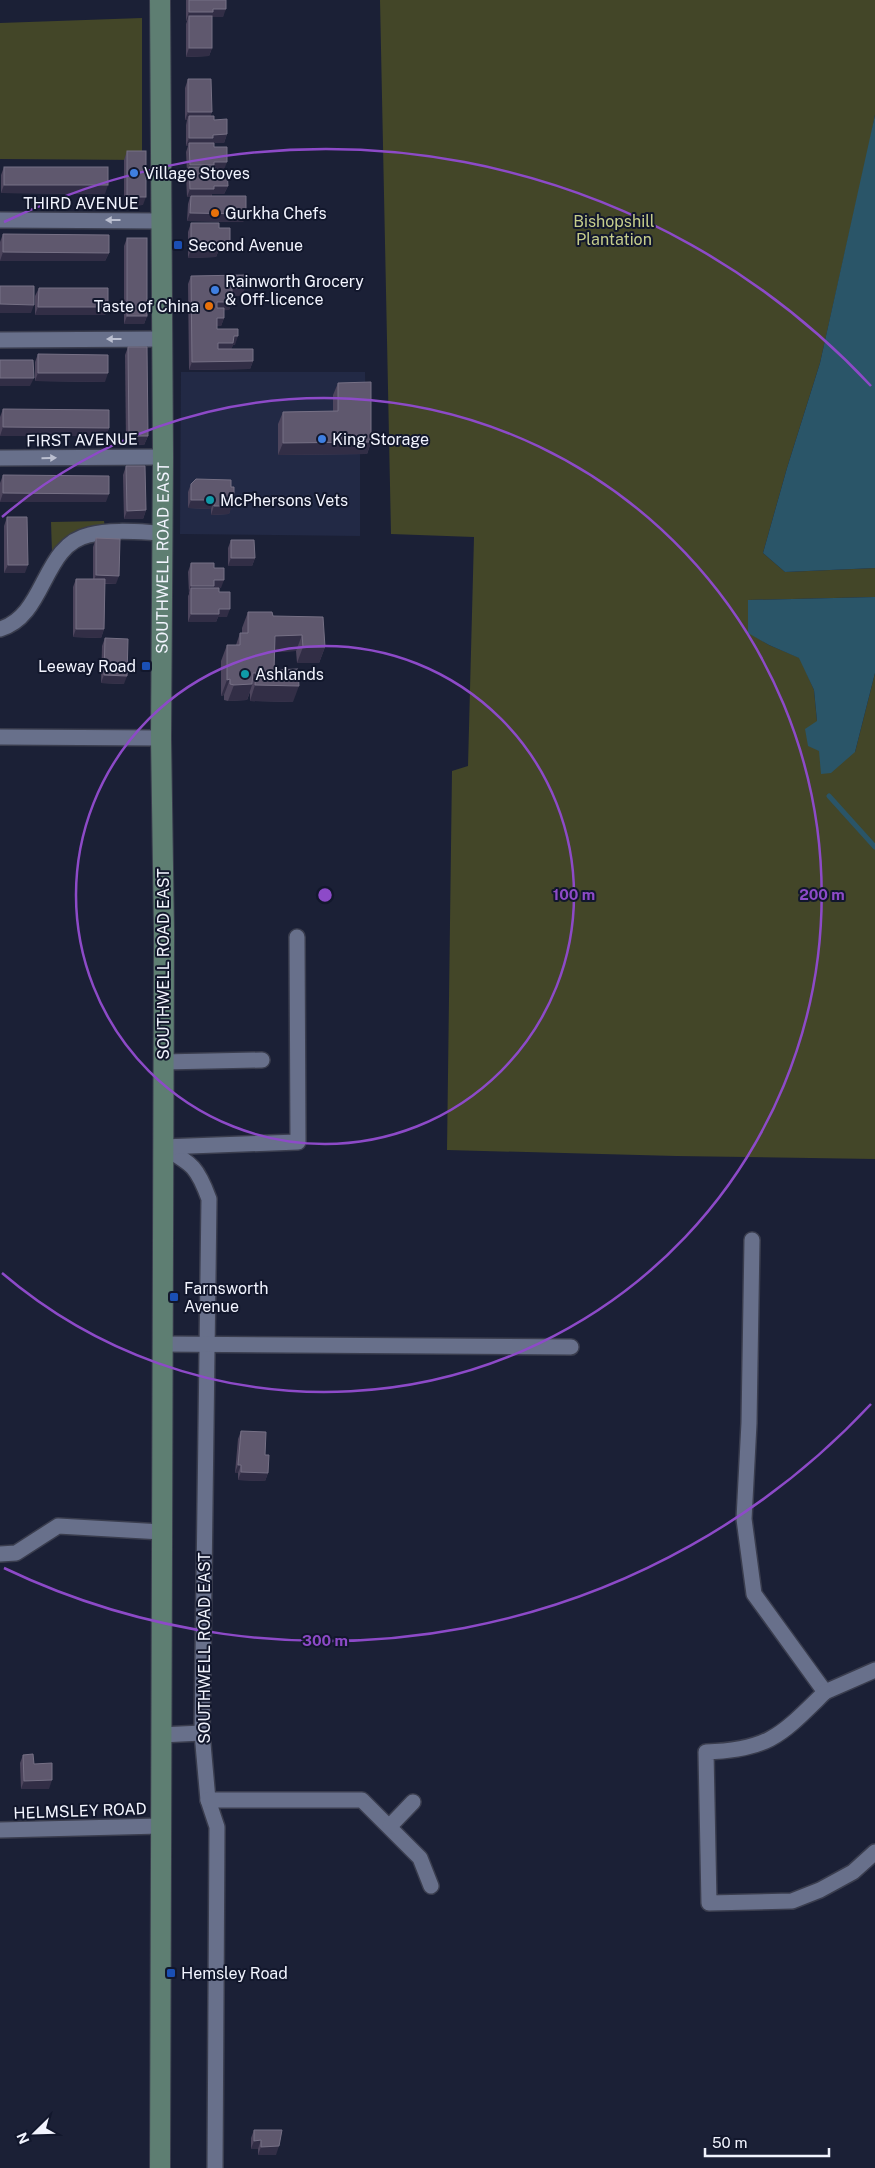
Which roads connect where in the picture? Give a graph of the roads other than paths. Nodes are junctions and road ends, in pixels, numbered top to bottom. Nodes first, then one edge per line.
1 (160, 0) edge
2 (0, 220) edge
3 (162, 221) junction
4 (162, 339) junction
5 (0, 340) edge
6 (164, 457) junction
7 (0, 458) edge
8 (162, 533) junction
9 (0, 629) edge
10 (0, 737) edge
11 (161, 738) junction
12 (297, 937) dead end
13 (262, 1060) dead end
14 (163, 1062) junction
15 (163, 1147) junction
16 (752, 1240) dead end
17 (163, 1344) junction
18 (207, 1345) junction
19 (571, 1347) dead end
20 (162, 1532) junction
21 (0, 1554) edge
22 (875, 1670) edge
23 (824, 1692) junction
24 (202, 1733) junction
25 (160, 1735) junction
26 (208, 1800) junction
27 (413, 1802) dead end
28 (160, 1826) junction
29 (390, 1826) junction
30 (0, 1830) edge
31 (875, 1852) edge
32 (432, 1886) dead end
33 (160, 2168) edge
34 (215, 2168) edge

1 - 3 main road, SOUTHWELL ROAD EAST
3 -> 2 street, THIRD AVENUE
3 - 4 main road, SOUTHWELL ROAD EAST
4 -> 5 street
4 - 6 main road, SOUTHWELL ROAD EAST
7 -> 6 street, FIRST AVENUE
6 - 8 main road, SOUTHWELL ROAD EAST
8 - 9 street
8 - 11 main road, SOUTHWELL ROAD EAST
10 - 11 street
11 - 14 main road, SOUTHWELL ROAD EAST
12 - 15 street
13 - 14 street
14 - 15 main road, SOUTHWELL ROAD EAST
15 - 17 main road, SOUTHWELL ROAD EAST
15 - 18 street, SOUTHWELL ROAD EAST
16 - 23 street
17 - 18 street
17 - 20 main road, SOUTHWELL ROAD EAST
18 - 19 street
18 - 24 street, SOUTHWELL ROAD EAST
20 - 21 street
20 - 25 main road, SOUTHWELL ROAD EAST
22 - 23 street
23 - 31 street
24 - 25 street
24 - 26 street, SOUTHWELL ROAD EAST
25 - 28 main road, SOUTHWELL ROAD EAST
26 - 29 street
26 - 34 street, SOUTHWELL ROAD EAST
27 - 29 street
28 - 30 street, HELMSLEY ROAD
28 - 33 main road, SOUTHWELL ROAD EAST
29 - 32 street

